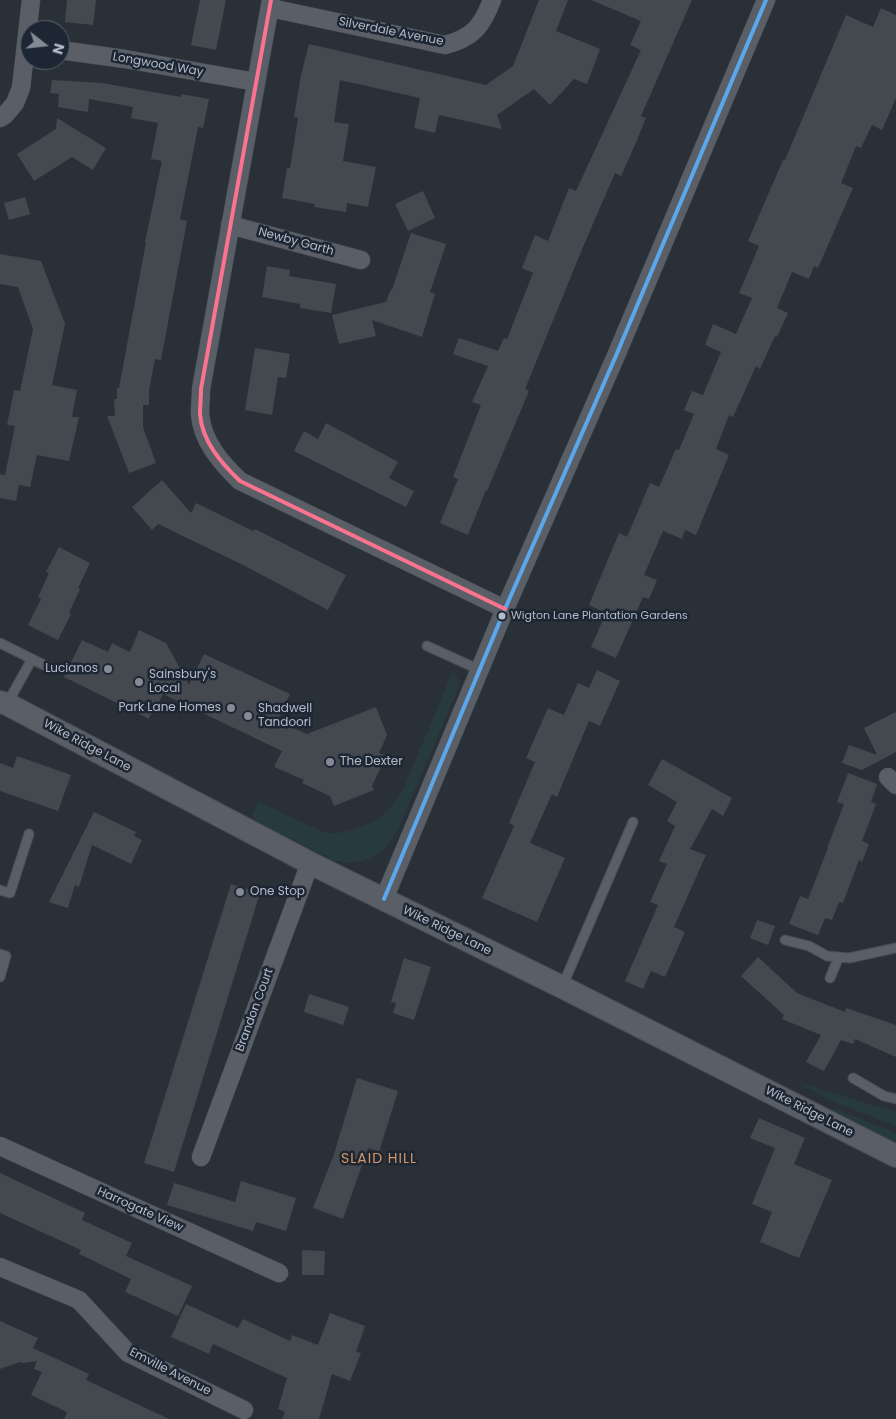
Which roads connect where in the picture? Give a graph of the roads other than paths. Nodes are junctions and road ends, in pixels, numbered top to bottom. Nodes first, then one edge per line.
1 (31, 0) edge
2 (492, 0) edge
3 (766, 0) edge
4 (270, 4) edge
5 (30, 20) edge
6 (70, 51) edge
7 (24, 70) edge
8 (256, 82) junction
9 (0, 118) edge
10 (230, 225) junction
11 (362, 260) dead end
12 (505, 609) junction
13 (0, 642) edge
14 (427, 646) dead end
15 (32, 659) junction
16 (50, 668) dead end
17 (480, 670) junction
18 (3, 703) edge
19 (633, 822) dead end
20 (30, 834) dead end
21 (310, 864) junction
22 (0, 890) edge
23 (384, 899) junction
24 (785, 940) dead end
25 (896, 948) edge
26 (0, 954) edge
27 (839, 957) junction
28 (0, 977) edge
29 (830, 978) dead end
30 (562, 987) junction
31 (853, 1078) dead end
32 (896, 1099) edge
33 (0, 1146) edge
34 (896, 1156) edge
35 (201, 1157) dead end
36 (0, 1267) edge
37 (279, 1273) dead end
38 (244, 1410) dead end

1 - 5 street
2 - 4 street, Silverdale Avenue
3 - 12 street
4 - 8 street
6 - 8 street, Longwood Way
7 - 9 street
8 - 10 street
10 - 11 street, Newby Garth
10 - 12 street
12 - 17 street
13 - 15 lane
14 - 17 lane
15 - 16 lane
15 - 18 lane
17 - 23 street
18 - 21 street, Wike Ridge Lane
19 - 30 lane
20 - 22 lane
21 - 23 street, Wike Ridge Lane
21 - 35 street, Brandon Court
23 - 30 street, Wike Ridge Lane
24 - 27 lane
25 - 27 lane
26 - 28 lane
27 - 29 lane
30 - 34 street, Wike Ridge Lane
31 - 32 lane
33 - 37 street, Harrogate View
36 - 38 street, Emville Avenue

